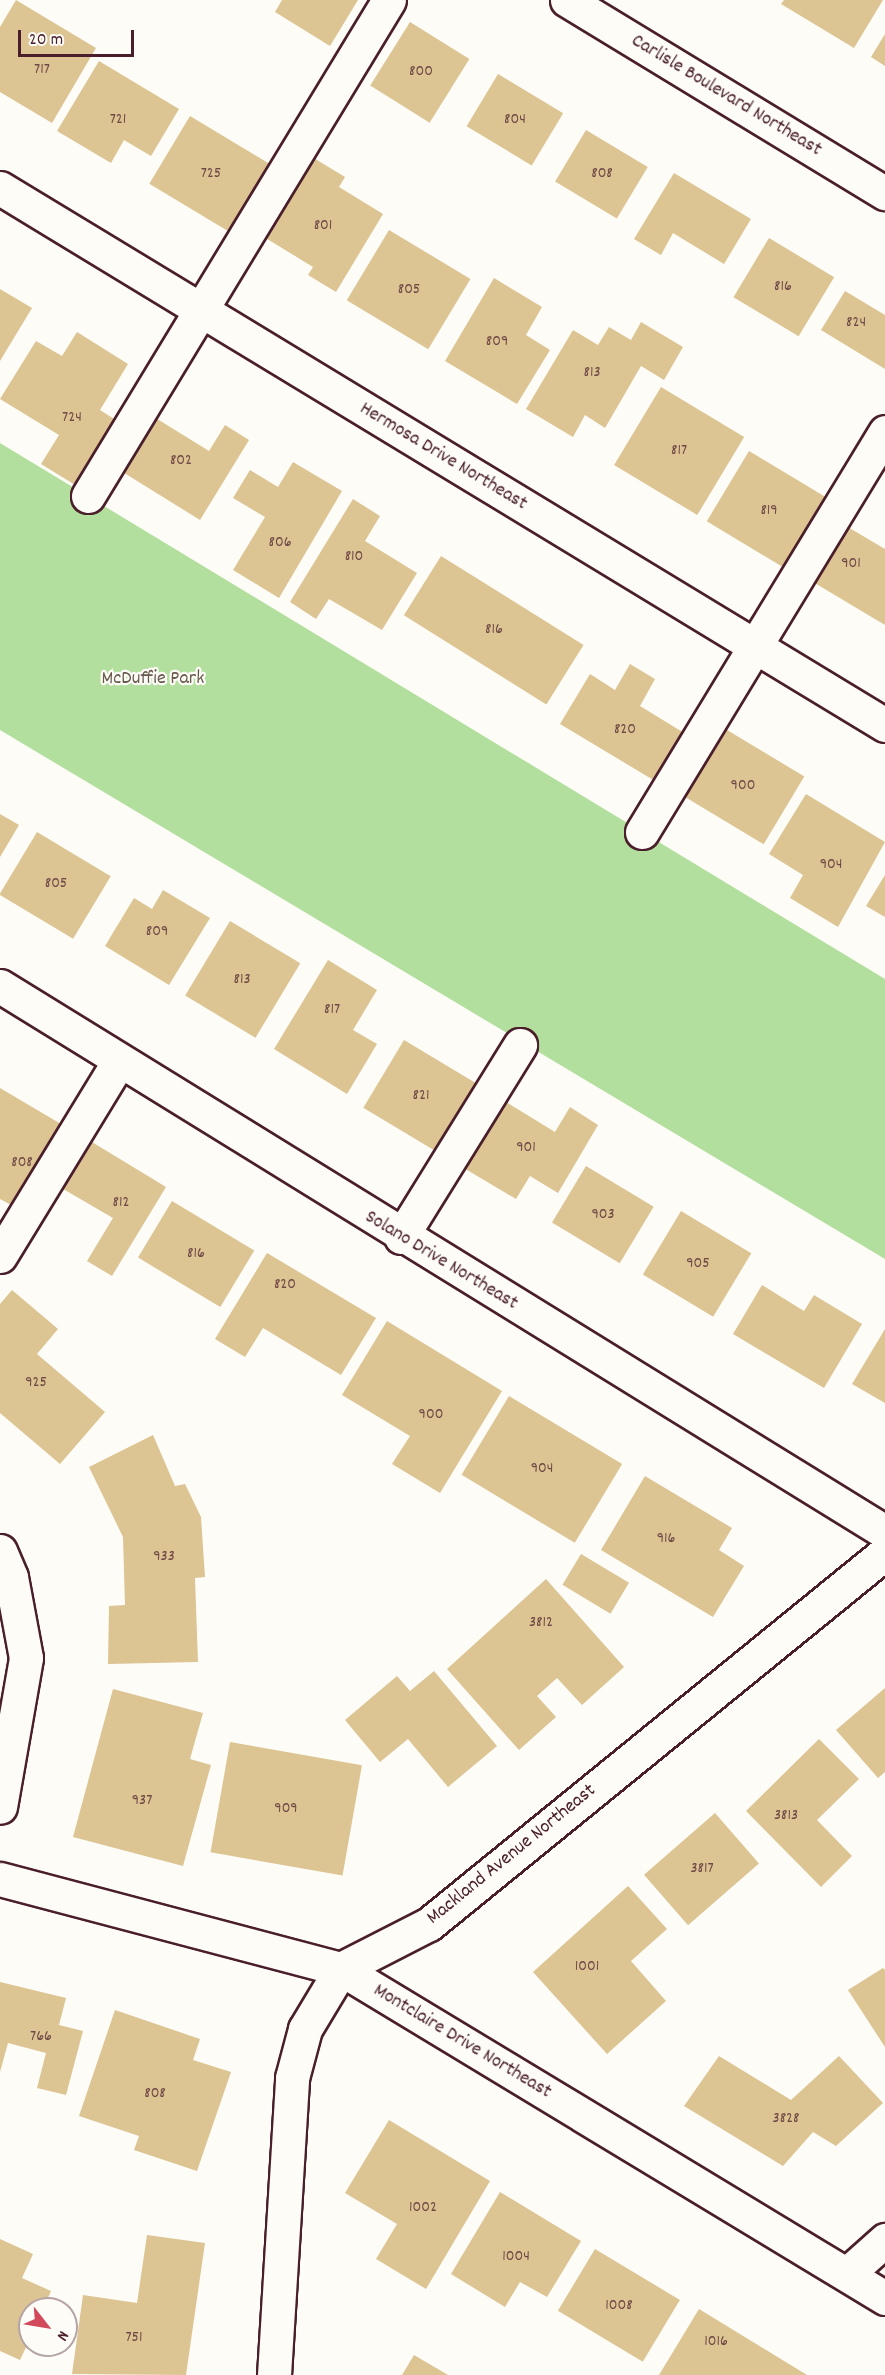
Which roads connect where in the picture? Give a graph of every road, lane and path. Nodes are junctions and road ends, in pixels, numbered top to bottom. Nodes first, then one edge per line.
1 (389, 0) edge
2 (567, 0) edge
3 (0, 188) edge
4 (885, 193) edge
5 (203, 311) junction
6 (885, 432) edge
7 (88, 496) dead end
8 (753, 645) junction
9 (885, 725) edge
10 (642, 832) dead end
11 (0, 986) edge
12 (520, 1045) dead end
13 (119, 1060) junction
14 (401, 1237) junction
15 (0, 1256) edge
16 (885, 1532) edge
17 (0, 1551) edge
18 (885, 1552) edge
19 (0, 1807) edge
20 (0, 1880) edge
21 (341, 1969) junction
22 (885, 2240) edge
23 (848, 2273) junction
24 (885, 2298) edge
25 (274, 2375) edge

1 - 5 street
2 - 4 street, Carlisle Boulevard Northeast
3 - 5 street, Hermosa Drive Northeast
5 - 7 street
5 - 8 street, Hermosa Drive Northeast
6 - 8 street
8 - 9 street, Hermosa Drive Northeast
8 - 10 street
11 - 13 street, Solano Drive Northeast
12 - 14 street
13 - 14 street, Solano Drive Northeast
13 - 15 street
14 - 16 street, Solano Drive Northeast
17 - 19 street
18 - 21 street, Mackland Avenue Northeast
20 - 21 street, Montclaire Drive Northeast
21 - 23 street, Montclaire Drive Northeast
21 - 25 street
22 - 23 street
23 - 24 street, Montclaire Drive Northeast

